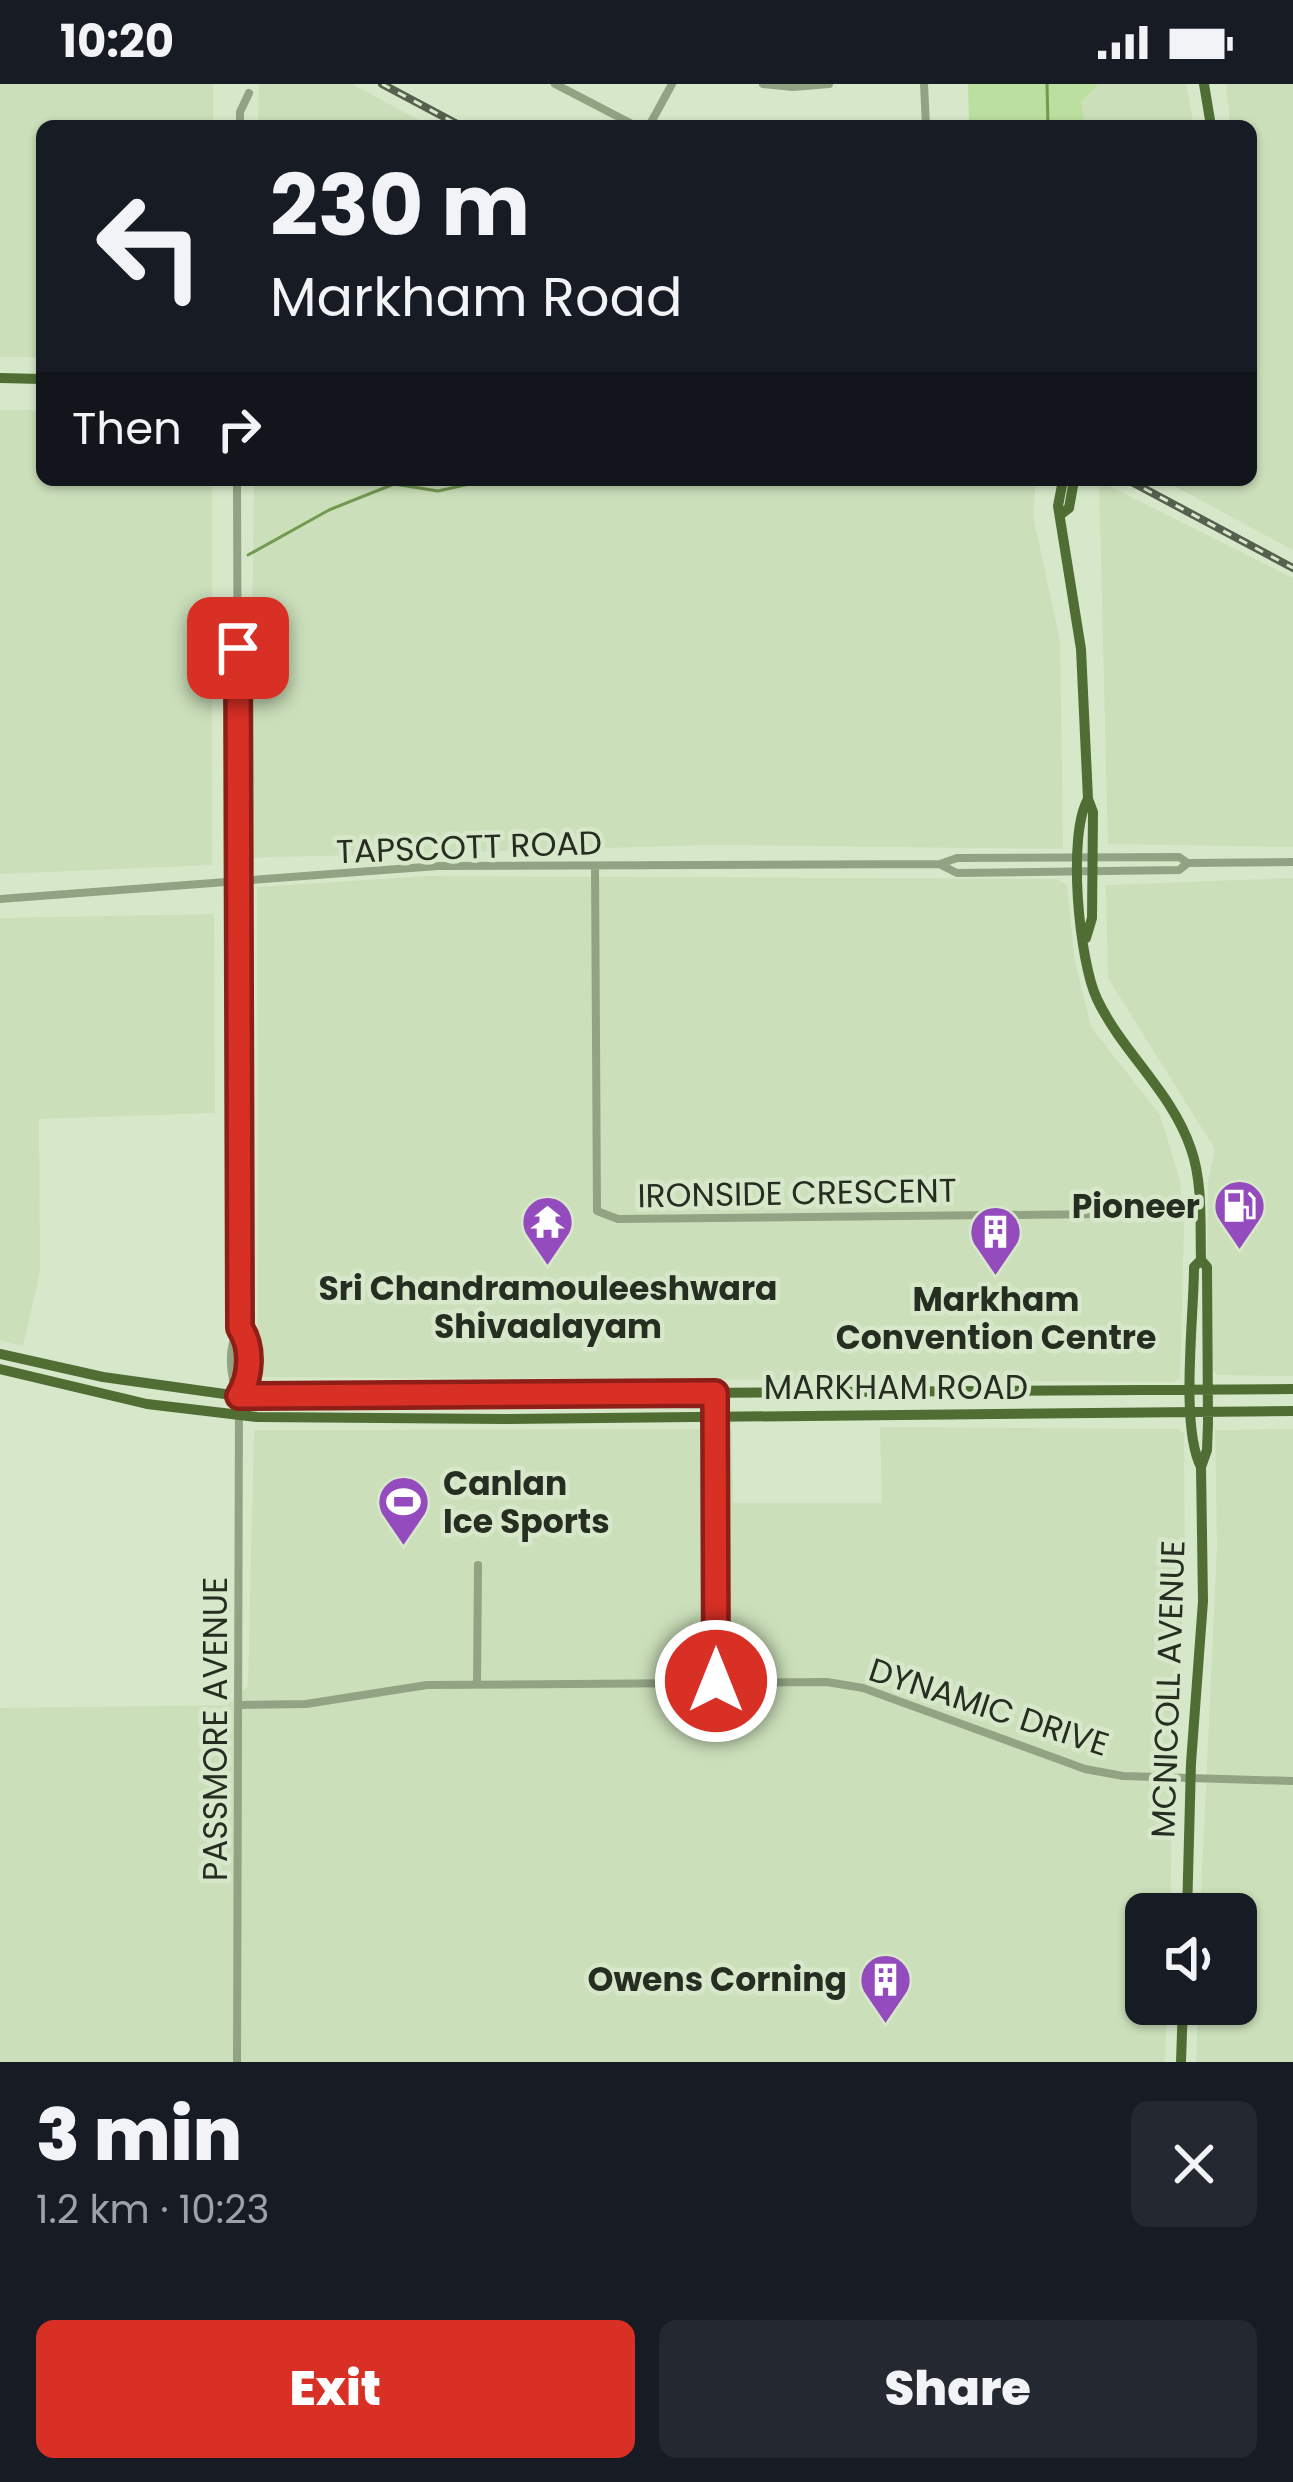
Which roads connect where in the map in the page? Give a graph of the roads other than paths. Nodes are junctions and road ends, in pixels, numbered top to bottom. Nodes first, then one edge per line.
1 (673, 84) edge
2 (763, 84) edge
3 (829, 84) edge
4 (924, 84) edge
5 (1204, 84) edge
6 (559, 85) edge
7 (249, 93) dead end
8 (240, 120) edge
9 (625, 120) edge
10 (652, 120) edge
11 (926, 120) edge
12 (1210, 120) edge
13 (0, 378) edge
14 (36, 380) edge
15 (237, 486) edge
16 (1062, 486) edge
17 (1073, 486) edge
18 (1060, 515) junction
19 (1088, 799) junction
20 (1091, 857) junction
21 (1077, 858) junction
22 (1293, 862) edge
23 (1188, 863) junction
24 (940, 864) junction
25 (596, 866) junction
26 (1091, 873) junction
27 (1077, 874) junction
28 (238, 883) junction
29 (0, 899) edge
30 (1085, 941) junction
31 (1199, 1213) junction
32 (1201, 1260) junction
33 (240, 1328) junction
34 (0, 1354) edge
35 (0, 1370) edge
36 (1293, 1389) edge
37 (1191, 1391) junction
38 (1207, 1391) junction
39 (715, 1393) junction
40 (239, 1396) junction
41 (1293, 1411) edge
42 (1192, 1412) junction
43 (1207, 1412) junction
44 (715, 1414) junction
45 (238, 1415) junction
46 (1201, 1467) junction
47 (478, 1565) dead end
48 (716, 1681) junction
49 (477, 1683) junction
50 (239, 1705) junction
51 (1191, 1778) junction
52 (1293, 1780) edge
53 (1188, 1893) edge
54 (1182, 2025) edge
55 (237, 2062) edge
56 (1181, 2062) edge

1 - 10 street
2 - 3 street
4 - 11 street
5 - 12 main road
6 - 9 street
7 - 8 street
13 - 14 main road
15 - 28 street, PASSMORE AVENUE
16 - 18 main road, MCNICOLL AVENUE
17 - 18 main road
18 - 19 main road, MCNICOLL AVENUE
19 - 20 main road, MCNICOLL AVENUE
19 - 21 main road, MCNICOLL AVENUE
20 - 21 street, TAPSCOTT ROAD
20 - 23 street, TAPSCOTT ROAD
20 - 26 main road, MCNICOLL AVENUE
21 - 24 street, TAPSCOTT ROAD
21 - 27 main road, MCNICOLL AVENUE
22 - 23 street, TAPSCOTT ROAD
23 - 26 street, TAPSCOTT ROAD
24 - 25 street, TAPSCOTT ROAD
24 - 27 street, TAPSCOTT ROAD
25 - 28 street, TAPSCOTT ROAD
25 - 31 street, IRONSIDE CRESCENT
26 - 27 street, TAPSCOTT ROAD
26 - 30 main road, MCNICOLL AVENUE
27 - 30 main road, MCNICOLL AVENUE
28 - 29 street, TAPSCOTT ROAD
28 - 33 street, PASSMORE AVENUE
30 - 31 main road, MCNICOLL AVENUE
31 - 32 main road, MCNICOLL AVENUE
32 - 37 main road, MCNICOLL AVENUE
32 - 38 main road, MCNICOLL AVENUE
33 - 40 street, PASSMORE AVENUE
33 - 40 street, PASSMORE AVENUE
34 - 40 main road, MARKHAM ROAD
35 - 45 main road, MARKHAM ROAD
36 - 38 main road, MARKHAM ROAD
37 - 38 main road, MARKHAM ROAD
37 - 39 main road, MARKHAM ROAD
37 - 42 main road, MCNICOLL AVENUE
38 - 43 main road, MCNICOLL AVENUE
39 - 40 main road, MARKHAM ROAD
39 - 44 street
40 - 45 street, PASSMORE AVENUE
41 - 43 main road, MARKHAM ROAD
42 - 43 main road, MARKHAM ROAD
42 - 44 main road, MARKHAM ROAD
42 - 46 main road, MCNICOLL AVENUE
43 - 46 main road, MCNICOLL AVENUE
44 - 45 main road, MARKHAM ROAD
44 - 48 street
45 - 50 street, PASSMORE AVENUE
46 - 51 main road, MCNICOLL AVENUE
47 - 49 street
48 - 49 street, DYNAMIC DRIVE
48 - 51 street, DYNAMIC DRIVE
49 - 50 street, DYNAMIC DRIVE
50 - 55 street, PASSMORE AVENUE
51 - 52 street, DYNAMIC DRIVE
51 - 53 main road, MCNICOLL AVENUE
54 - 56 main road

